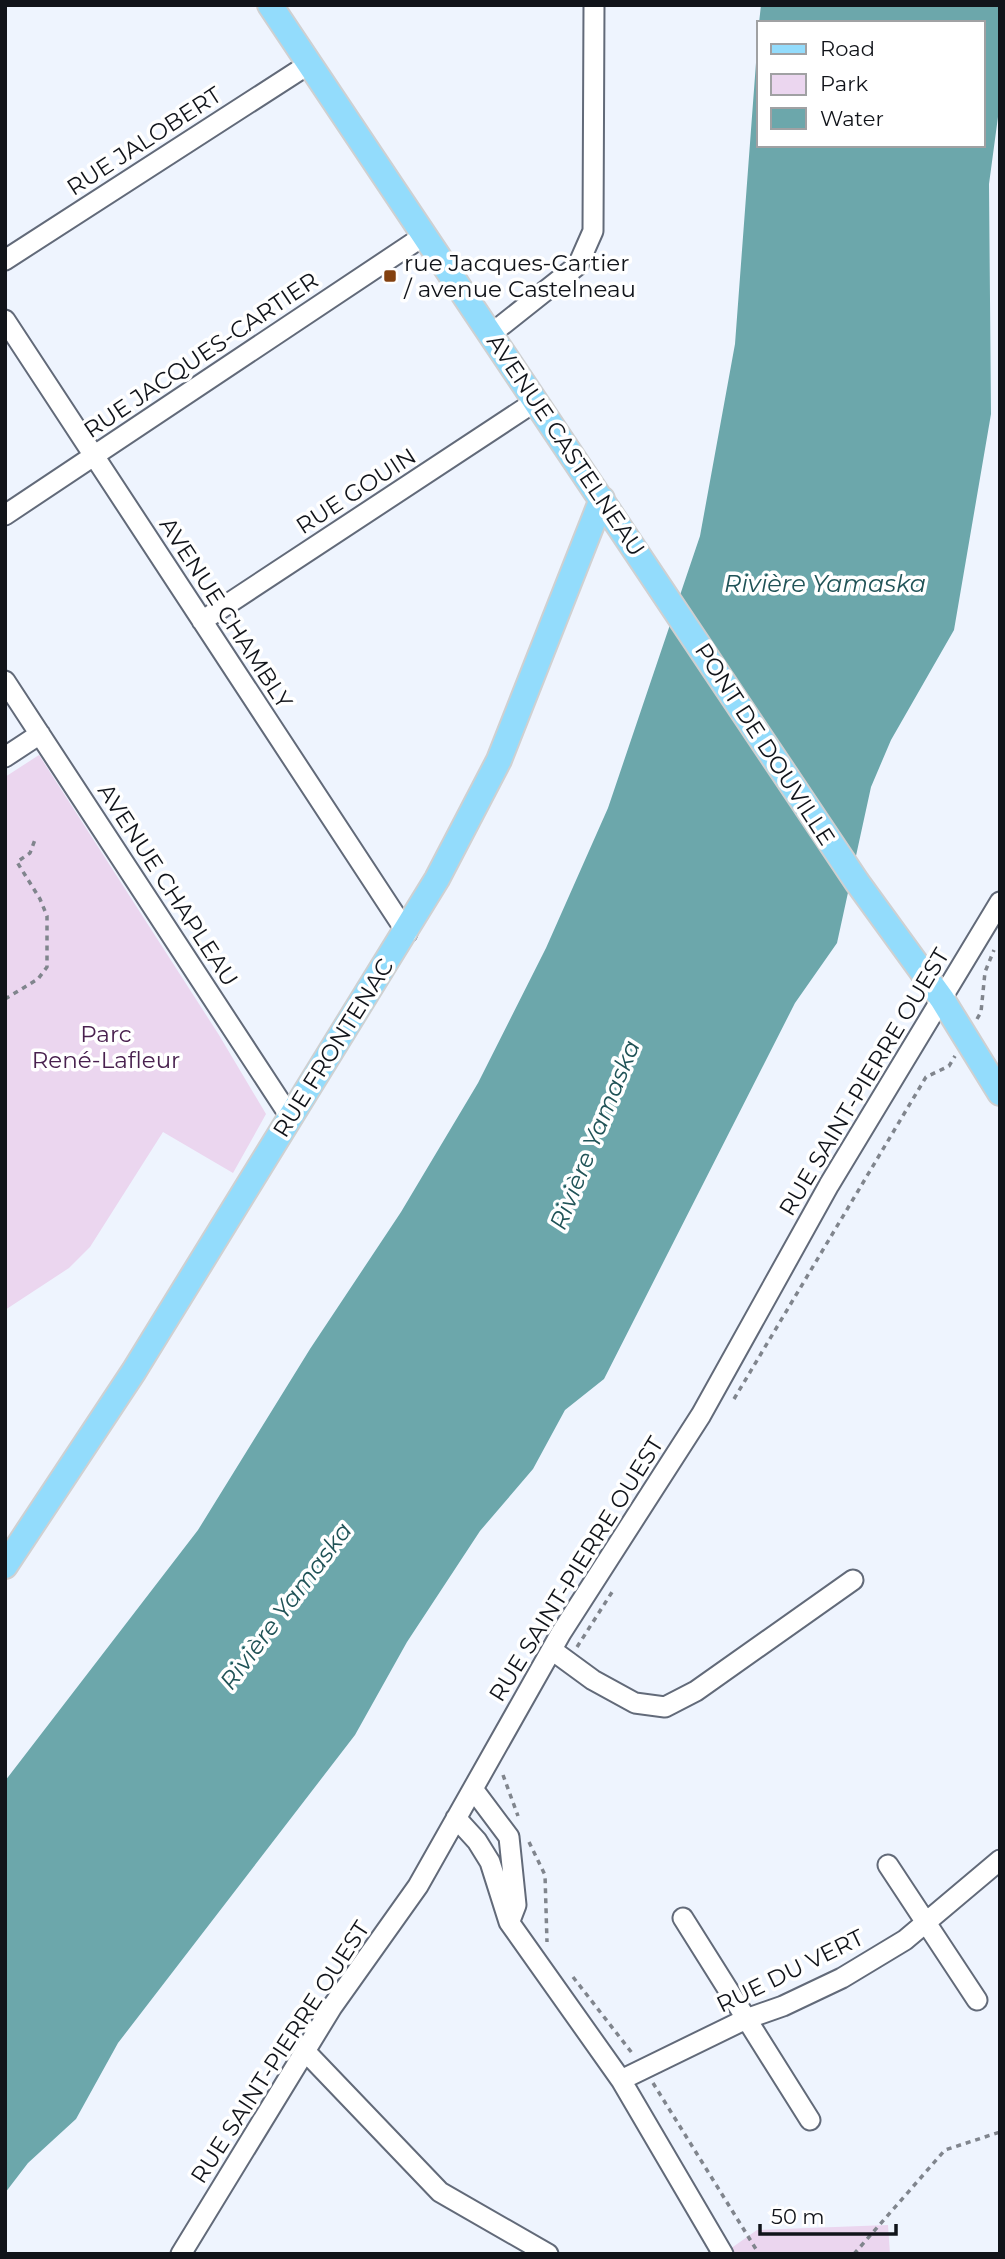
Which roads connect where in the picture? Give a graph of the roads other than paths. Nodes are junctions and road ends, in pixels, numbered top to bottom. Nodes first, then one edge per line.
1 (270, 5) edge
2 (594, 5) edge
3 (309, 64) junction
4 (425, 235) junction
5 (5, 260) edge
6 (5, 320) edge
7 (491, 334) junction
8 (536, 401) junction
9 (94, 456) junction
10 (602, 499) junction
11 (5, 515) edge
12 (674, 606) joint
13 (202, 621) junction
14 (5, 681) edge
15 (40, 734) junction
16 (5, 757) edge
17 (1000, 902) edge
18 (407, 933) junction
19 (942, 999) junction
20 (1000, 1093) edge
21 (289, 1115) junction
22 (5, 1566) edge
23 (853, 1580) dead end
24 (552, 1650) junction
25 (473, 1789) junction
26 (456, 1818) junction
27 (1000, 1860) edge
28 (888, 1865) dead end
29 (682, 1918) dead end
30 (509, 1922) junction
31 (926, 1922) junction
32 (977, 2000) dead end
33 (746, 2019) junction
34 (305, 2051) junction
35 (621, 2080) junction
36 (810, 2120) dead end
37 (181, 2254) edge
38 (548, 2254) edge
39 (723, 2254) edge

1 - 3 main road, AVENUE CASTELNEAU
2 - 7 street
3 - 4 main road, AVENUE CASTELNEAU
3 - 5 street, RUE JALOBERT
4 - 7 main road, AVENUE CASTELNEAU
4 - 9 street, RUE JACQUES-CARTIER
6 - 9 street, AVENUE CHAMBLY
7 - 8 main road, AVENUE CASTELNEAU
8 - 10 main road, AVENUE CASTELNEAU
8 - 13 street, RUE GOUIN
9 - 11 street, RUE JACQUES-CARTIER
9 - 13 street, AVENUE CHAMBLY
10 - 12 main road, AVENUE CASTELNEAU
10 - 18 main road, RUE FRONTENAC
12 - 19 main road, PONT DE DOUVILLE
13 - 18 street, AVENUE CHAMBLY
14 - 15 street, AVENUE CHAPLEAU
15 - 16 street
15 - 21 street, AVENUE CHAPLEAU
17 - 19 street, RUE SAINT-PIERRE OUEST
18 - 21 main road, RUE FRONTENAC
19 - 20 main road, PONT DE DOUVILLE
19 - 24 street, RUE SAINT-PIERRE OUEST
21 - 22 main road, RUE FRONTENAC
23 - 24 street
24 - 25 street, RUE SAINT-PIERRE OUEST
25 - 26 street, RUE SAINT-PIERRE OUEST
25 - 30 street
26 - 30 street
26 - 34 street, RUE SAINT-PIERRE OUEST
27 - 31 street, RUE DU VERT
28 - 31 street
29 - 33 street
30 - 35 street
31 - 32 street
31 - 33 street, RUE DU VERT
33 - 35 street, RUE DU VERT
33 - 36 street
34 - 37 street, RUE SAINT-PIERRE OUEST
34 - 38 street
35 - 39 street

